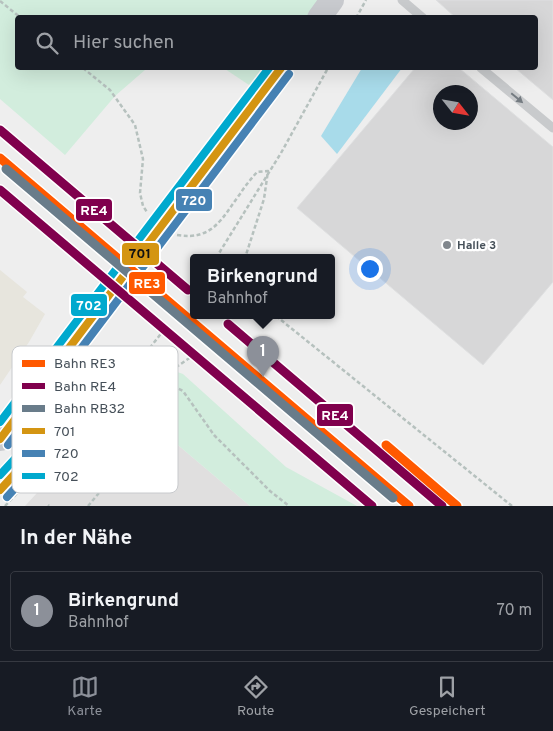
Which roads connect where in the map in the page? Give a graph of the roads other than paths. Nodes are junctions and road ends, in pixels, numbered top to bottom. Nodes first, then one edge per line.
1 (332, 0) edge
2 (402, 0) edge
3 (320, 15) edge
4 (420, 15) edge
5 (279, 70) edge
6 (484, 70) edge
7 (553, 128) edge
8 (69, 346) edge
9 (12, 423) edge
10 (0, 439) edge
11 (12, 477) edge
12 (0, 490) edge

1 - 3 street
2 - 4 lane
5 - 8 street, bridge
6 -> 7 lane
9 - 10 street, bridge
11 - 12 lane

